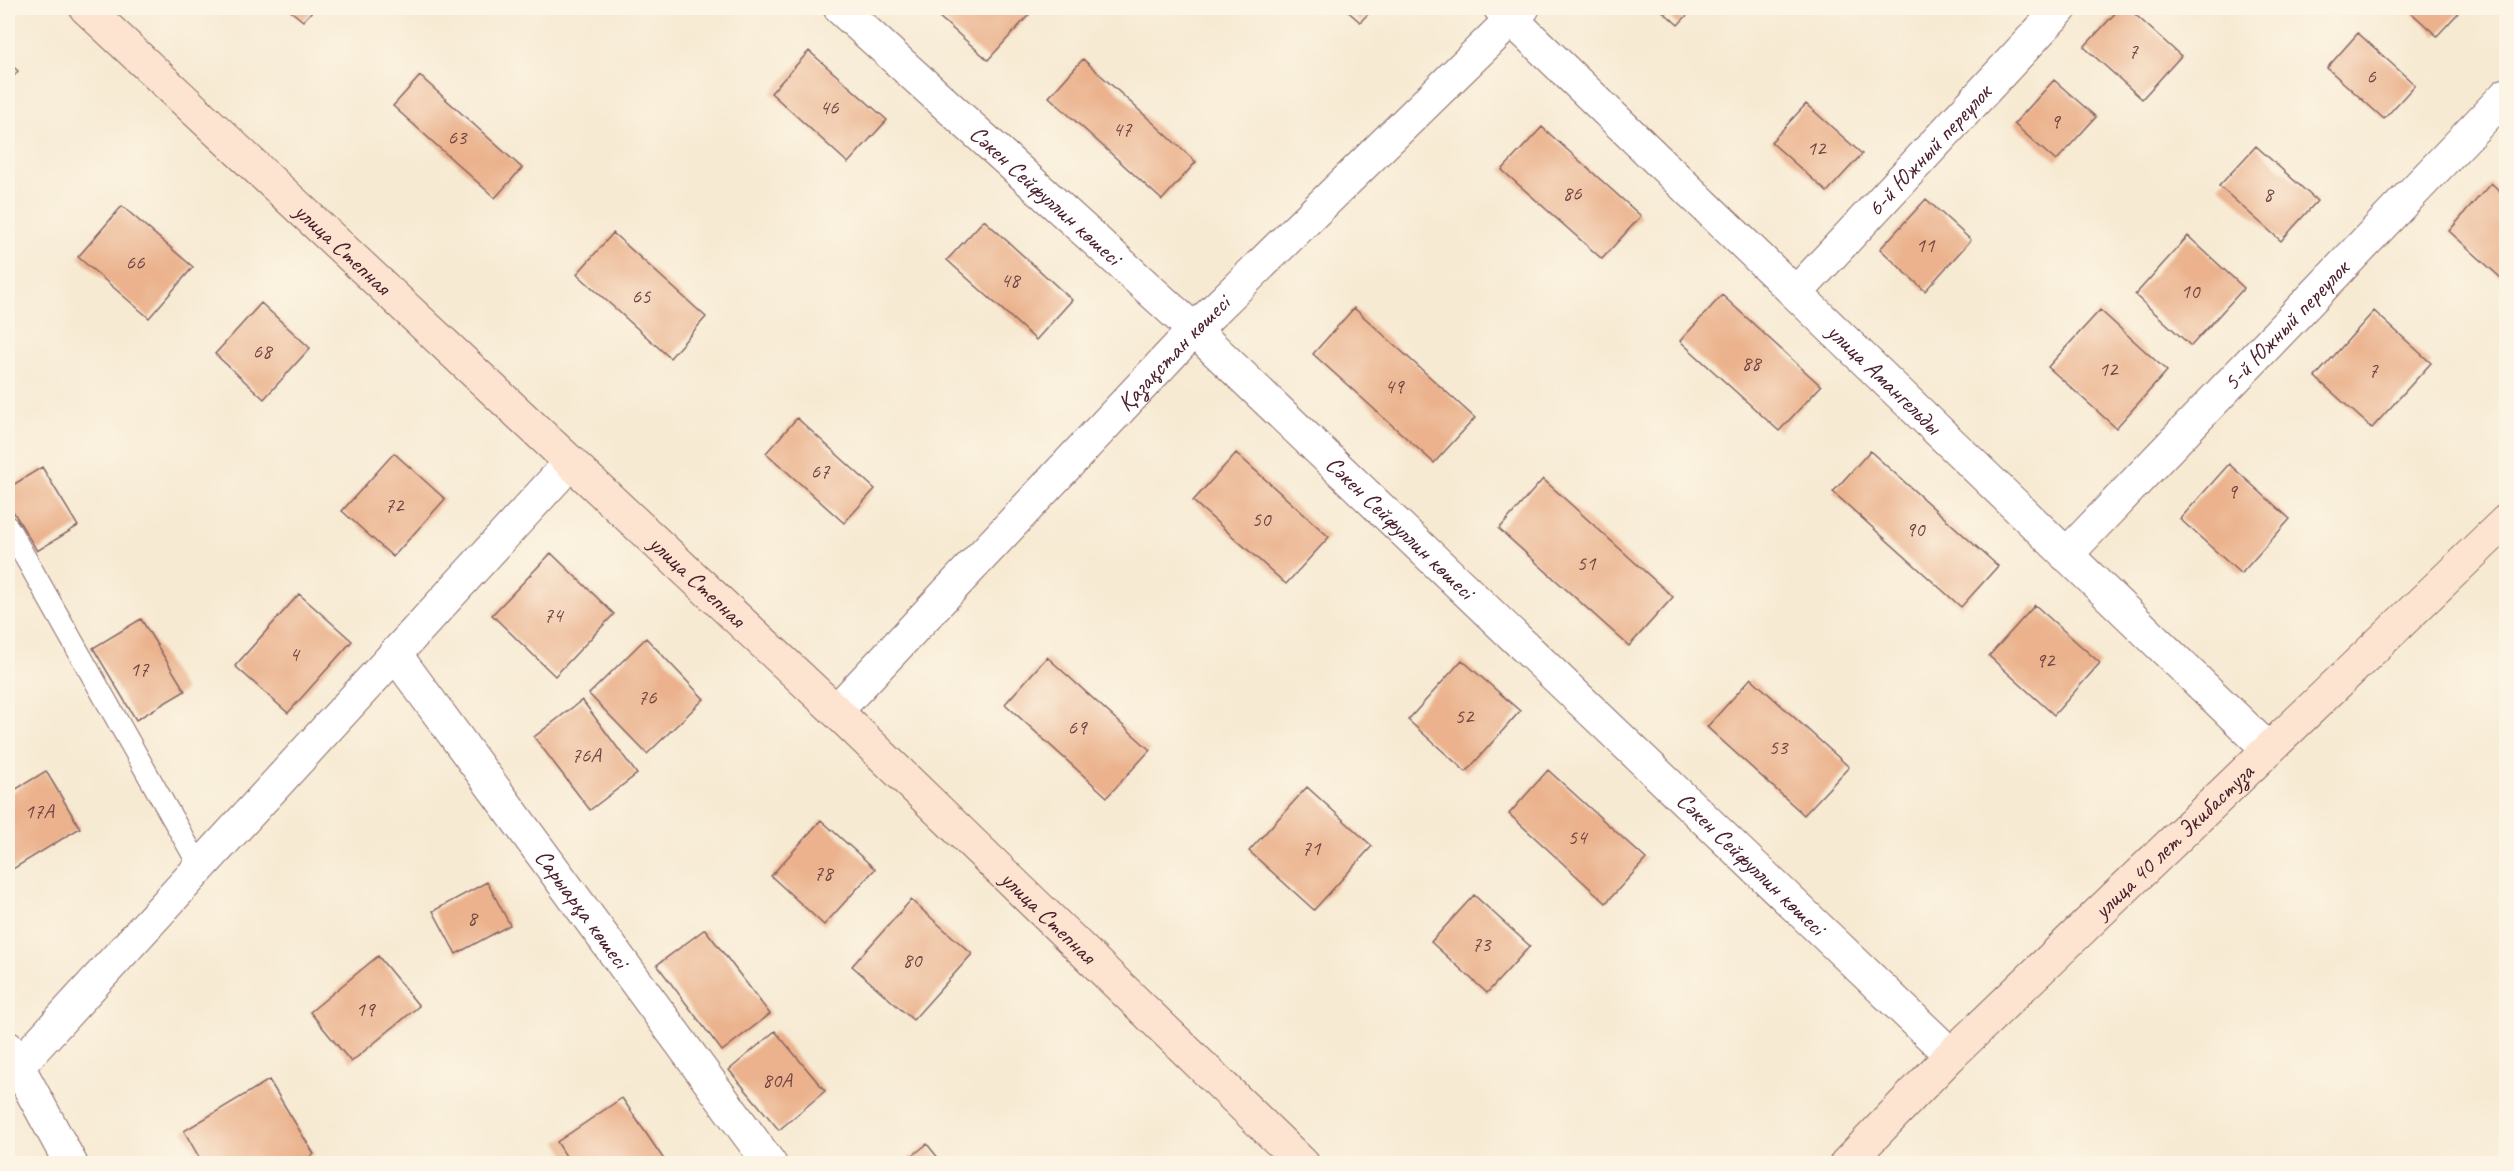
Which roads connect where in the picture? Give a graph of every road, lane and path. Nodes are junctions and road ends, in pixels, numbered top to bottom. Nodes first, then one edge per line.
1 (86, 8) edge
2 (840, 8) edge
3 (2061, 8) edge
4 (1512, 11) edge
5 (2506, 95) edge
6 (1796, 293) junction
7 (1194, 330) junction
8 (571, 462) junction
9 (2506, 521) edge
10 (8, 527) edge
11 (2066, 555) junction
12 (394, 654) junction
13 (836, 711) junction
14 (2268, 749) junction
15 (200, 867) junction
16 (1951, 1055) junction
17 (13, 1056) edge
18 (71, 1164) edge
19 (770, 1164) edge
20 (1303, 1164) edge
21 (1846, 1164) edge

1 - 8 street, улица Степная
2 - 7 street, Сәкен Сейфуллин көшесі
3 - 6 street, 6-й Южный переулок
4 - 6 street, улица Амангельды
4 - 7 street, Қазақстан көшесі
5 - 11 street, 5-й Южный переулок
6 - 11 street, улица Амангельды
7 - 13 street, Қазақстан көшесі
7 - 16 street, Сәкен Сейфуллин көшесі
8 - 12 street
8 - 13 street, улица Степная
9 - 14 street, улица 40 лет Экибастуза
10 - 15 lane
11 - 14 street, улица Амангельды
12 - 15 street
12 - 19 street, Сарыарқа көшесі
13 - 20 street, улица Степная
14 - 16 street, улица 40 лет Экибастуза
15 - 17 street
16 - 21 street, улица 40 лет Экибастуза
17 - 18 street

